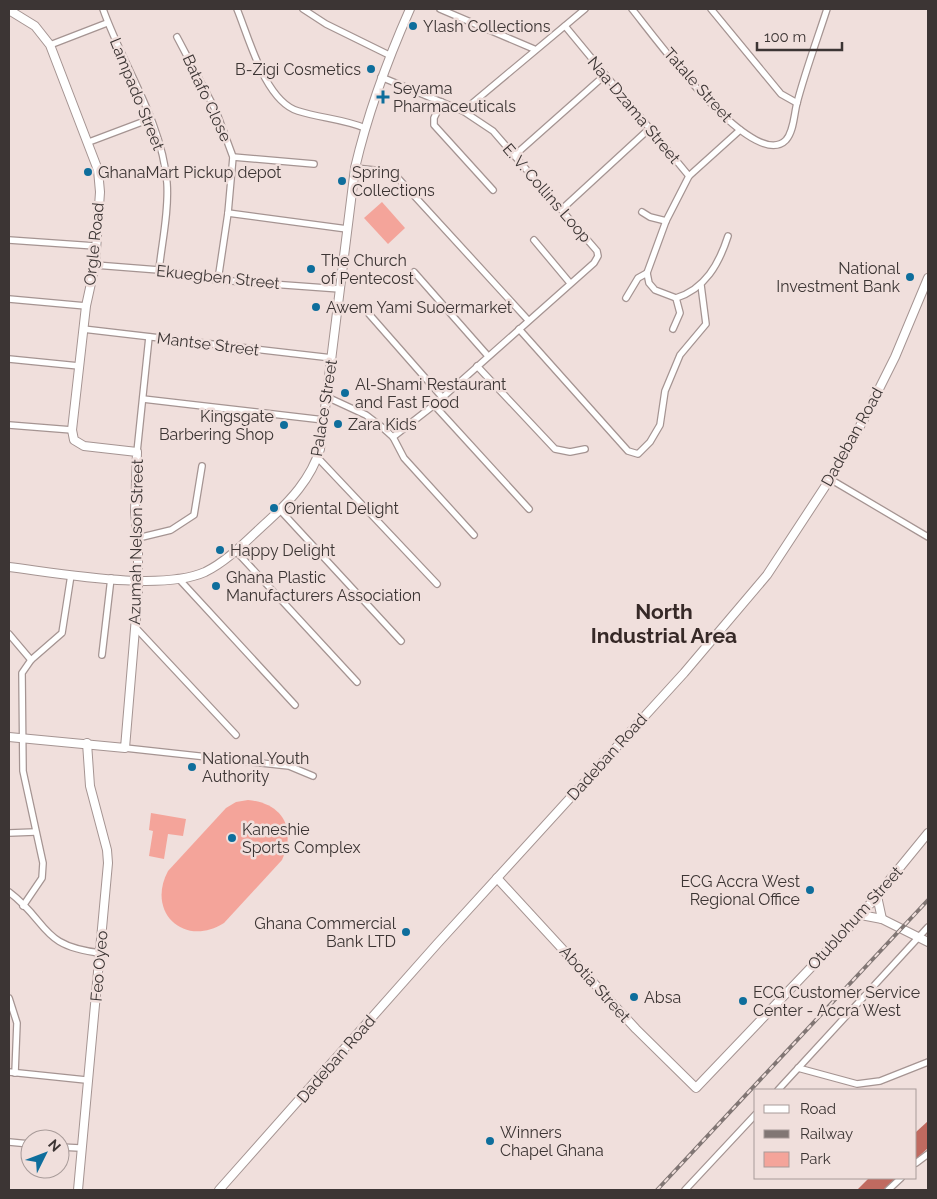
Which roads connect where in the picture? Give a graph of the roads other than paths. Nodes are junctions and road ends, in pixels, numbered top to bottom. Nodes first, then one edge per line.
1 (102, 9) edge
2 (237, 9) edge
3 (304, 9) edge
4 (410, 9) edge
5 (440, 9) edge
6 (585, 9) edge
7 (632, 9) edge
8 (710, 9) edge
9 (826, 9) edge
10 (9, 10) edge
11 (107, 23) junction
12 (565, 26) junction
13 (177, 37) dead end
14 (50, 45) junction
15 (534, 50) junction
16 (389, 55) junction
17 (605, 75) junction
18 (381, 76) junction
19 (442, 102) junction
20 (797, 104) junction
21 (462, 111) junction
22 (150, 119) junction
23 (365, 128) junction
24 (650, 128) junction
25 (740, 130) junction
26 (89, 142) junction
27 (516, 154) junction
28 (233, 157) junction
29 (314, 164) dead end
30 (356, 168) junction
31 (688, 176) junction
32 (493, 190) dead end
33 (562, 208) junction
34 (642, 212) dead end
35 (228, 213) junction
36 (666, 221) junction
37 (347, 229) junction
38 (728, 236) dead end
39 (9, 240) edge
40 (534, 240) dead end
41 (96, 246) junction
42 (95, 265) junction
43 (159, 270) junction
44 (414, 272) dead end
45 (647, 273) junction
46 (928, 278) edge
47 (218, 280) junction
48 (570, 283) junction
49 (701, 285) junction
50 (340, 289) junction
51 (626, 298) dead end
52 (676, 298) junction
53 (9, 299) edge
54 (86, 306) junction
55 (369, 314) dead end
56 (528, 320) junction
57 (519, 329) junction
58 (673, 329) dead end
59 (83, 330) junction
60 (148, 337) junction
61 (488, 356) junction
62 (332, 358) junction
63 (9, 359) edge
64 (80, 366) junction
65 (477, 366) junction
66 (327, 397) junction
67 (442, 397) junction
68 (143, 399) junction
69 (434, 405) junction
70 (324, 420) junction
71 (9, 425) edge
72 (72, 430) junction
73 (393, 437) junction
74 (585, 449) dead end
75 (137, 452) junction
76 (317, 457) junction
77 (202, 466) dead end
78 (830, 479) junction
79 (530, 509) dead end
80 (280, 510) junction
81 (474, 535) dead end
82 (928, 537) edge
83 (138, 538) junction
84 (235, 550) junction
85 (9, 567) edge
86 (71, 575) junction
87 (111, 578) junction
88 (178, 578) junction
89 (138, 581) junction
90 (437, 584) dead end
91 (135, 626) junction
92 (9, 634) edge
93 (402, 641) dead end
94 (102, 655) dead end
95 (31, 660) junction
96 (357, 682) dead end
97 (295, 705) dead end
98 (236, 735) dead end
99 (9, 737) edge
100 (22, 739) junction
101 (87, 743) junction
102 (125, 748) junction
103 (313, 776) dead end
104 (35, 832) junction
105 (9, 833) edge
106 (928, 833) edge
107 (497, 878) junction
108 (9, 892) edge
109 (877, 896) junction
110 (23, 906) junction
111 (861, 915) junction
112 (882, 919) junction
113 (928, 927) edge
114 (919, 937) junction
115 (928, 942) edge
116 (101, 953) junction
117 (9, 1000) edge
118 (928, 1062) edge
119 (798, 1068) junction
120 (12, 1072) edge
121 (86, 1080) junction
122 (696, 1088) joint
123 (779, 1089) edge
124 (754, 1116) edge
125 (70, 1147) edge
126 (80, 1148) junction
127 (928, 1154) edge
128 (917, 1162) edge
129 (900, 1179) edge
130 (78, 1190) edge
131 (218, 1190) edge
132 (685, 1190) edge
133 (888, 1190) edge

1 - 11 street, Lampado Street
2 - 23 street
3 - 16 street
4 - 16 street, Palace Street
5 - 15 street
6 - 12 street
7 - 25 street, Tatale Street
8 - 20 street
9 - 20 street, Tatale Street
10 - 14 street, Orgle Road
11 - 14 street
11 - 22 street, Lampado Street
12 - 15 street
12 - 17 street, Naa Dzama Street
13 - 28 street, Batafo Close
14 - 26 street, Orgle Road
15 - 21 street
16 - 18 street, Palace Street
17 - 24 street, Naa Dzama Street
17 - 27 street
18 - 19 street, E. V. Collins Loop
18 - 23 street, Palace Street
19 - 21 street, E. V. Collins Loop
19 - 32 street
20 - 25 street, Tatale Street
21 - 27 street, E. V. Collins Loop
22 - 26 street
22 - 43 street, Lampado Street
23 - 30 street, Palace Street
24 - 31 street, Naa Dzama Street
24 - 33 street
25 - 31 street
26 - 41 street, Orgle Road
27 - 33 street, E. V. Collins Loop
28 - 29 street
28 - 35 street, Batafo Close
30 - 37 street, Palace Street
30 - 56 street
31 - 36 street, Naa Dzama Street
33 - 48 street, E. V. Collins Loop
34 - 36 street
35 - 37 street
35 - 47 street, Batafo Close
36 - 45 street, Naa Dzama Street
37 - 50 street, Palace Street
38 - 49 street
39 - 41 street
40 - 48 street
41 - 42 street, Orgle Road
42 - 43 street, Ekuegben Street
42 - 54 street, Orgle Road
43 - 47 street, Ekuegben Street
44 - 61 street
45 - 51 street
45 - 52 street
46 - 78 street, Dadeban Road
47 - 50 street, Ekuegben Street
48 - 56 street, E. V. Collins Loop
49 - 52 street
49 - 57 street
50 - 62 street, Palace Street
52 - 58 street
53 - 54 street
54 - 59 street, Orgle Road
55 - 67 street
56 - 57 street, E. V. Collins Loop
57 - 61 street, E. V. Collins Loop
59 - 60 street, Mantse Street
59 - 64 street, Orgle Road
60 - 62 street, Mantse Street
60 - 68 street, Azumah Nelson Street
61 - 65 street, E. V. Collins Loop
62 - 66 street, Palace Street
63 - 64 street
64 - 72 street, Orgle Road
65 - 67 street, E. V. Collins Loop
65 - 74 street
66 - 70 street, Palace Street
66 - 73 street
67 - 69 street, E. V. Collins Loop
68 - 70 street
68 - 75 street, Azumah Nelson Street
69 - 73 street, E. V. Collins Loop
69 - 79 street
70 - 76 street, Palace Street
71 - 72 street
72 - 75 street
73 - 81 street
75 - 83 street, Azumah Nelson Street
76 - 80 street, Palace Street
76 - 90 street
77 - 83 street
78 - 82 street
78 - 107 street, Dadeban Road
80 - 84 street, Palace Street
80 - 93 street
83 - 89 street, Azumah Nelson Street
84 - 88 street, Palace Street
84 - 96 street
85 - 86 street, Palace Street
86 - 87 street, Palace Street
86 - 95 street
87 - 89 street, Palace Street
87 - 94 street
88 - 89 street, Palace Street
88 - 97 street
89 - 91 street, Azumah Nelson Street
91 - 98 street
91 - 102 street, Azumah Nelson Street
92 - 95 street
95 - 100 street
99 - 100 street
100 - 101 street
100 - 104 street
101 - 102 street
101 - 116 street, Feo Oyeo
102 - 103 street
104 - 105 street
104 - 110 street
106 - 109 street, Otublohum Street
107 - 122 street, Abotia Street
107 - 131 street, Dadeban Road
108 - 110 street
109 - 111 street, Otublohum Street
109 - 112 street
110 - 116 street
111 - 112 street
111 - 122 street, Otublohum Street
112 - 114 street
113 - 114 street
114 - 115 street
114 - 119 street
116 - 121 street, Feo Oyeo
117 - 120 street
118 - 119 street
119 - 123 street
120 - 121 street
121 - 126 street, Feo Oyeo
124 - 132 street
125 - 126 street
126 - 130 street, Feo Oyeo
127 - 128 street
129 - 133 street

